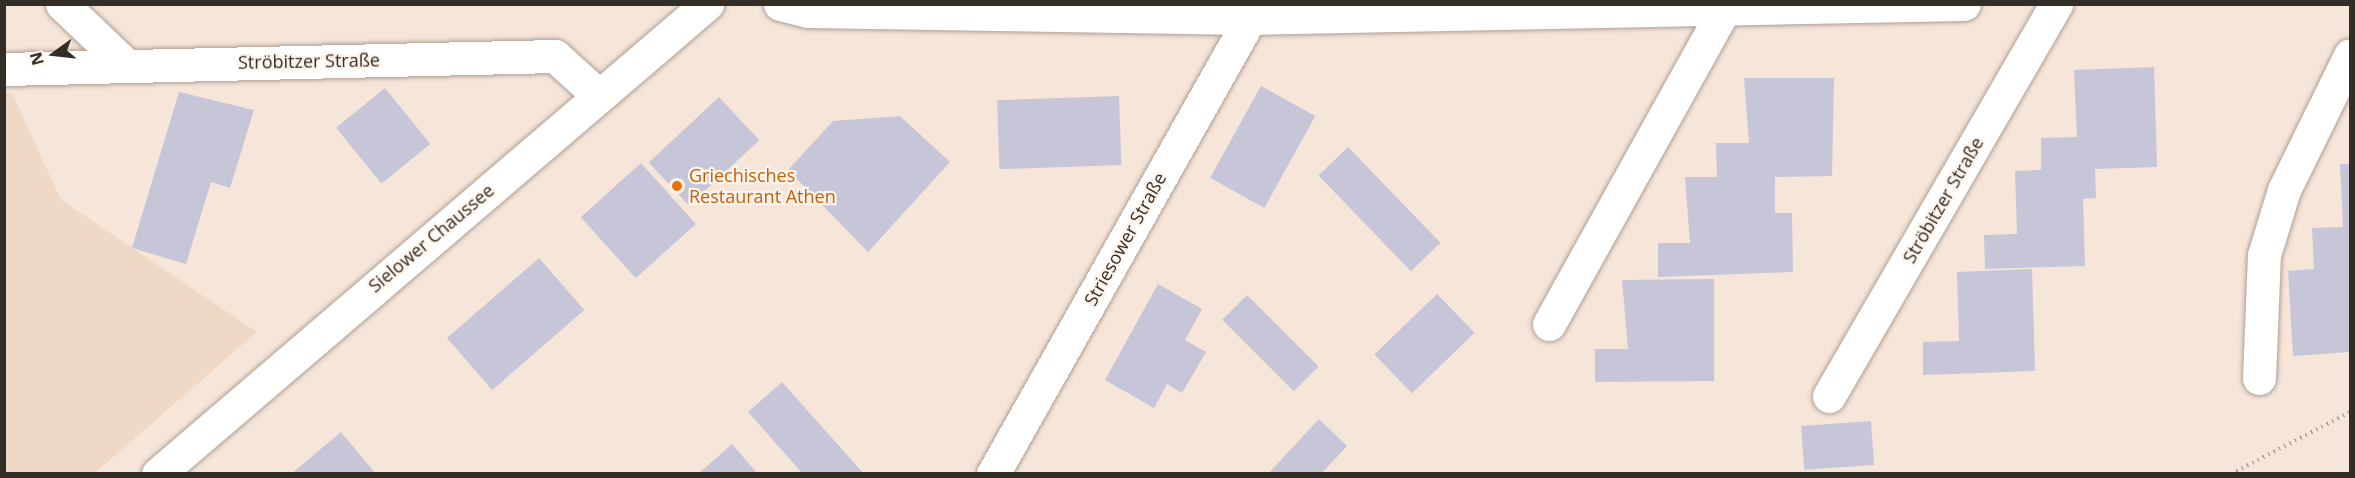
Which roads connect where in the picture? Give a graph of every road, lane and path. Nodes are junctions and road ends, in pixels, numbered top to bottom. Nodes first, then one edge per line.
1 (62, 4) edge
2 (707, 4) edge
3 (780, 4) edge
4 (1964, 4) edge
5 (2056, 4) edge
6 (1724, 9) junction
7 (1253, 11) edge
8 (2350, 55) edge
9 (126, 64) junction
10 (4, 69) edge
11 (598, 95) junction
12 (1550, 324) dead end
13 (2259, 378) dead end
14 (1829, 396) dead end
15 (2350, 412) edge
16 (158, 474) edge
17 (993, 474) edge
18 (2231, 474) edge

1 - 9 street
2 - 11 street, Sielower Chaussee
3 - 7 street
4 - 6 street
5 - 14 street, Ströbitzer Straße
6 - 7 street
6 - 12 street
7 - 17 street, Striesower Straße
8 - 13 street
9 - 10 street, Ströbitzer Straße
9 - 11 street, Ströbitzer Straße
11 - 16 street, Sielower Chaussee
15 - 18 path

